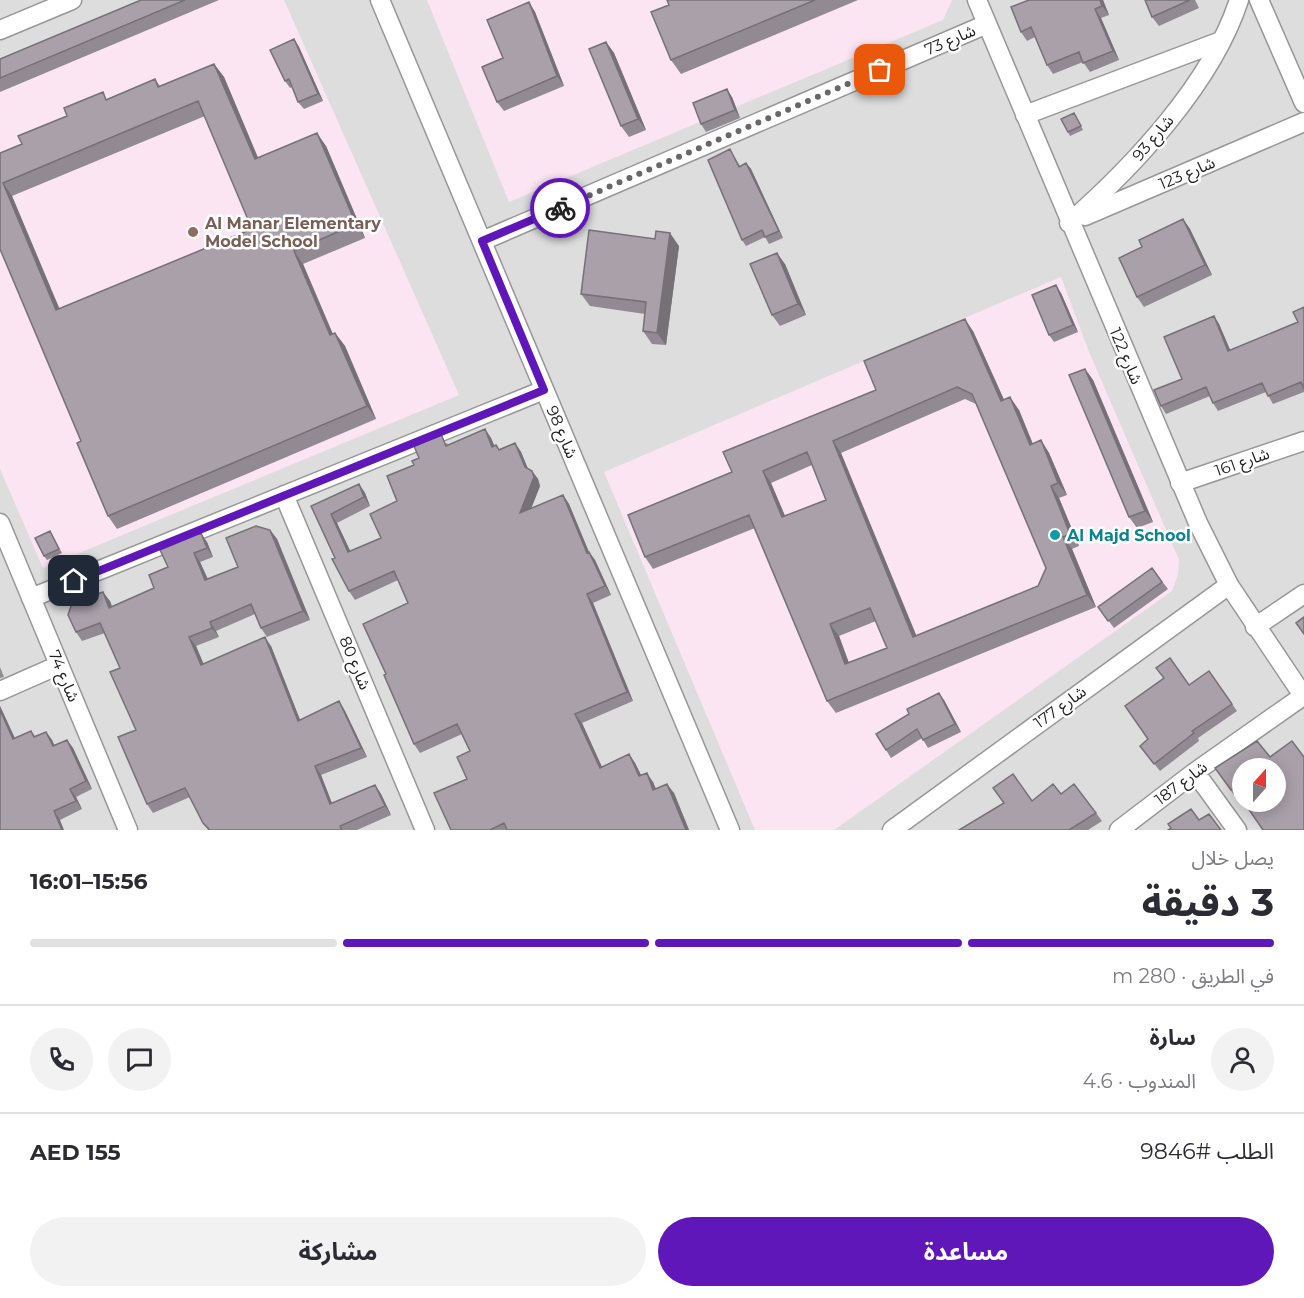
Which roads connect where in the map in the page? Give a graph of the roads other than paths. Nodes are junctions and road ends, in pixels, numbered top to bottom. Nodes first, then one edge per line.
1 (72, 0) edge
2 (380, 0) edge
3 (977, 0) edge
4 (1239, 0) edge
5 (1261, 0) edge
6 (987, 24) junction
7 (0, 30) edge
8 (1221, 41) junction
9 (1304, 103) edge
10 (1025, 115) junction
11 (1304, 122) edge
12 (1069, 223) junction
13 (482, 241) junction
14 (544, 390) junction
15 (1304, 441) edge
16 (1180, 483) junction
17 (284, 495) junction
18 (0, 523) edge
19 (1228, 585) junction
20 (1304, 594) edge
21 (32, 598) junction
22 (1255, 627) junction
23 (59, 665) junction
24 (0, 691) edge
25 (1304, 697) edge
26 (1195, 772) junction
27 (128, 830) edge
28 (425, 830) edge
29 (729, 830) edge
30 (892, 830) edge
31 (1119, 830) edge
32 (1237, 830) edge

1 - 7 street
2 - 13 street, شارع 98
3 - 6 street, شارع 122
4 - 8 street, شارع 93
5 - 9 street
6 - 10 street, شارع 122
6 - 13 street, شارع 73
8 - 10 street
8 - 12 street, شارع 93
10 - 12 street, شارع 122
11 - 12 street, شارع 123
12 - 16 street, شارع 122
13 - 14 street, شارع 98
14 - 17 street
14 - 29 street, شارع 98
15 - 16 street, شارع 161
16 - 19 street, شارع 122
17 - 21 street
17 - 28 street, شارع 80
18 - 21 street, شارع 74
19 - 22 street, شارع 122
19 - 30 street, شارع 177
20 - 22 street
21 - 23 street, شارع 74
22 - 25 street, شارع 122
23 - 24 street
23 - 27 street, شارع 74
25 - 26 street, شارع 187
26 - 31 street, شارع 187
26 - 32 street

